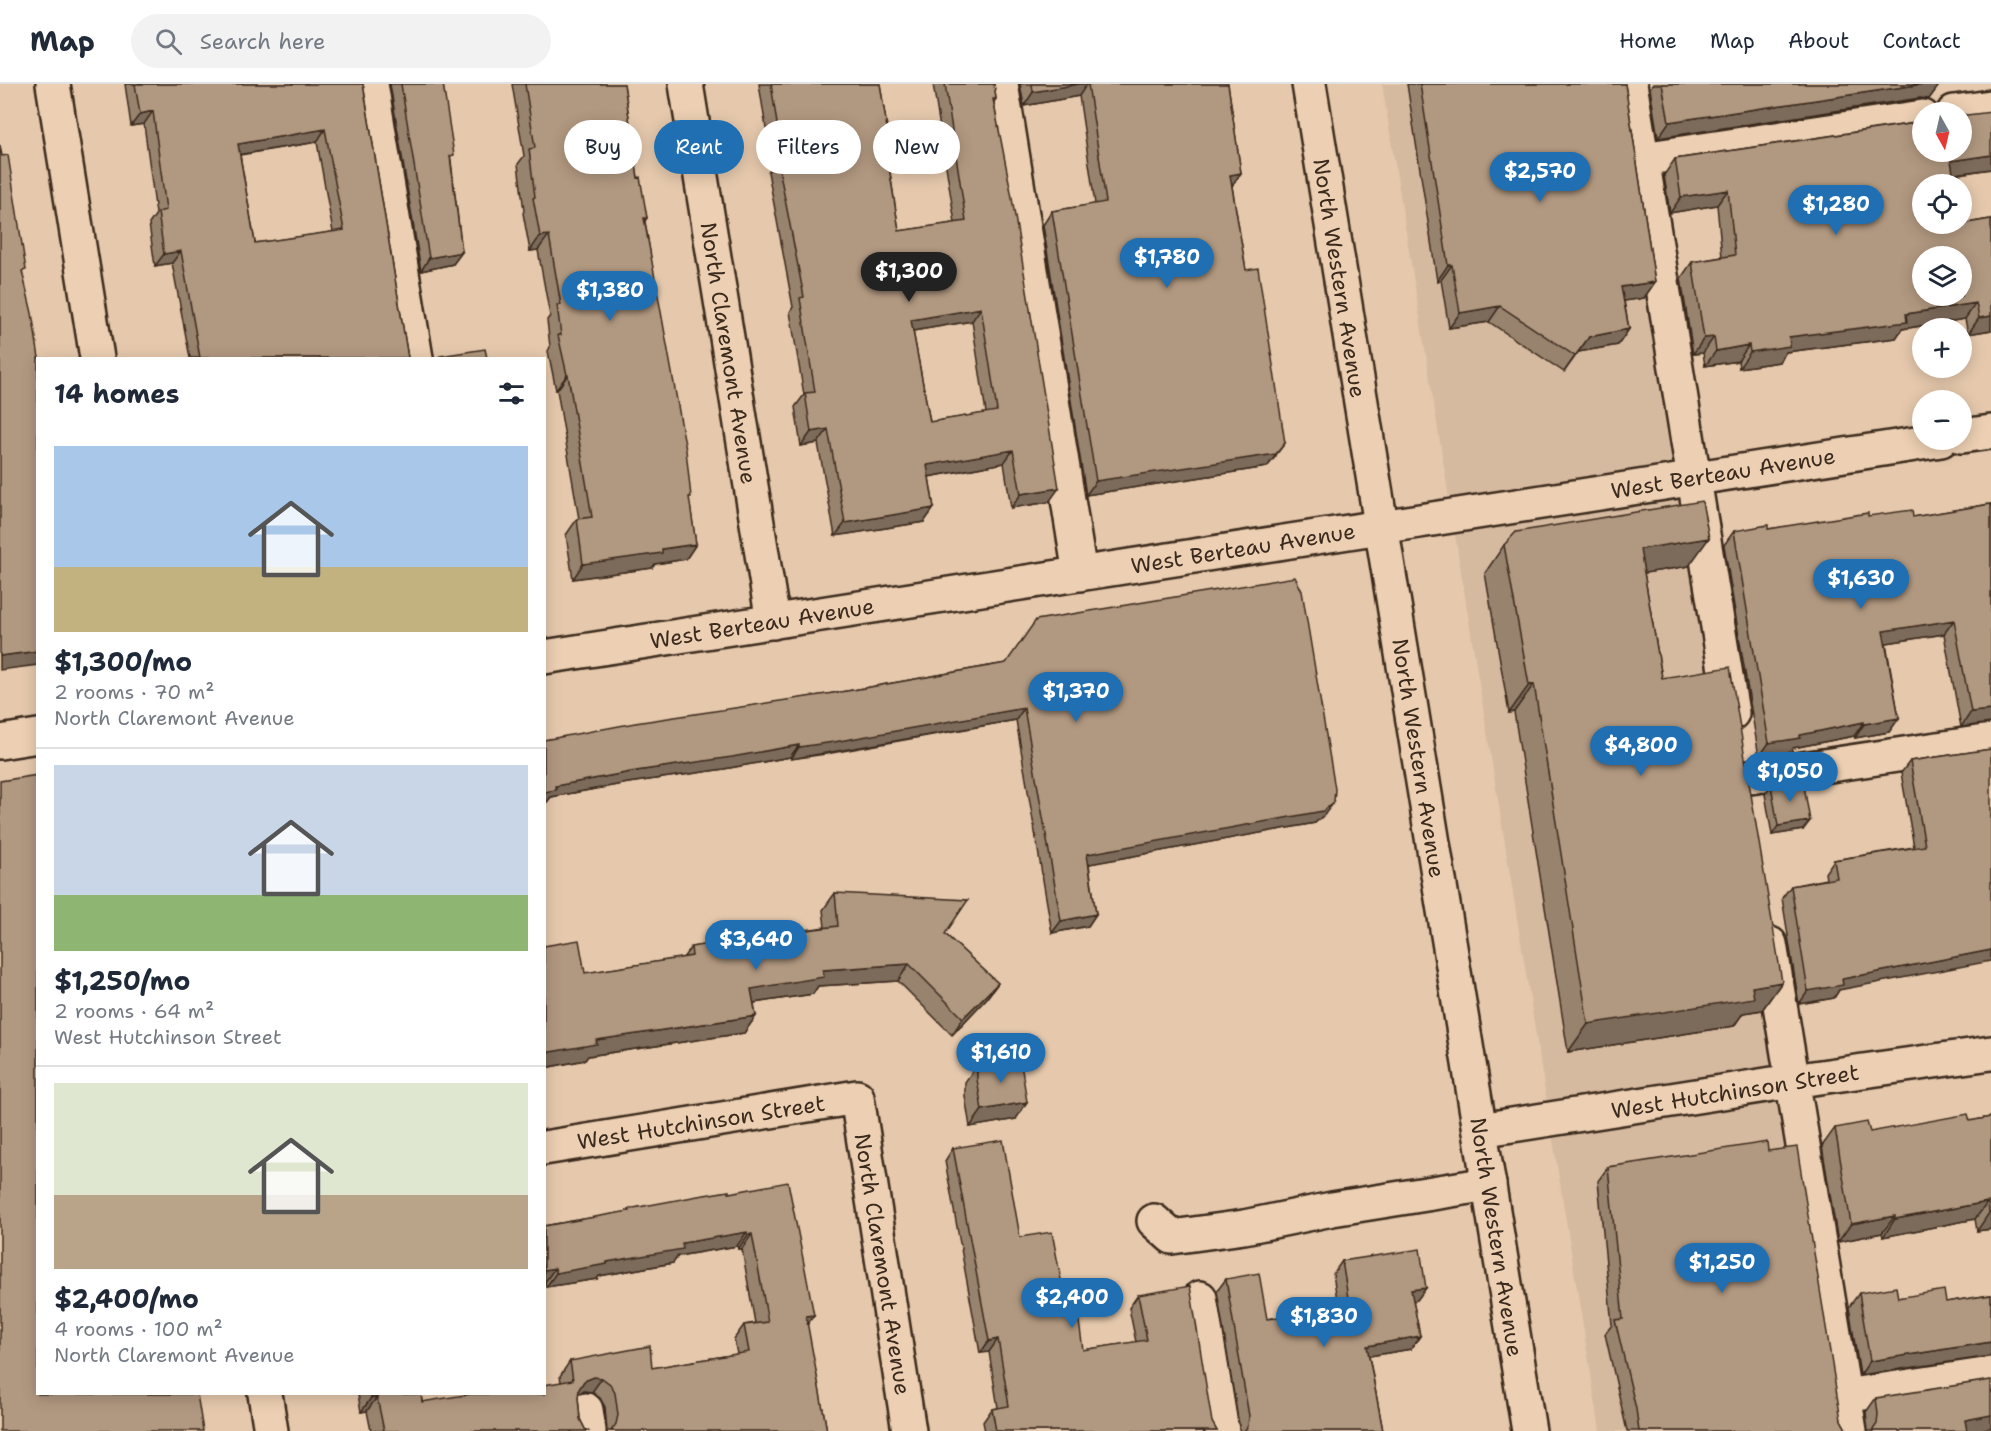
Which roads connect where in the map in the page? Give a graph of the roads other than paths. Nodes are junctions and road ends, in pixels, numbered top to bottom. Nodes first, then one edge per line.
1 (53, 84) edge
2 (371, 84) edge
3 (686, 84) edge
4 (1001, 84) edge
5 (1310, 84) edge
6 (1630, 84) edge
7 (1991, 107) edge
8 (1972, 110) edge
9 (1912, 119) edge
10 (1642, 159) junction
11 (97, 357) edge
12 (416, 357) edge
13 (1991, 432) edge
14 (1972, 435) edge
15 (1912, 444) edge
16 (1694, 478) junction
17 (1380, 527) junction
18 (1080, 574) junction
19 (773, 622) junction
20 (546, 657) edge
21 (36, 736) edge
22 (1991, 741) edge
23 (0, 742) edge
24 (1743, 778) junction
25 (1749, 813) edge
26 (1766, 916) edge
27 (1991, 1053) edge
28 (1792, 1081) junction
29 (857, 1097) joint
30 (1480, 1130) junction
31 (546, 1148) edge
32 (1489, 1184) junction
33 (1154, 1221) dead end
34 (1200, 1298) dead end
35 (1991, 1374) edge
36 (265, 1395) edge
37 (1844, 1396) junction
38 (271, 1431) edge
39 (909, 1431) edge
40 (1222, 1431) edge
41 (1530, 1431) edge
42 (1850, 1431) edge

1 - 11 street
2 - 12 street
3 - 19 street, North Claremont Avenue
4 - 18 street
5 - 17 street, North Western Avenue
6 - 10 street
7 - 8 street
9 - 10 street
10 - 16 street
13 - 14 street
15 - 16 street, West Berteau Avenue
16 - 17 street, West Berteau Avenue
16 - 24 street
17 - 18 street, West Berteau Avenue
17 - 30 street, North Western Avenue
18 - 19 street, West Berteau Avenue
19 - 20 street, West Berteau Avenue
21 - 23 street
22 - 24 street
24 - 25 street
26 - 28 street
27 - 28 street, West Hutchinson Street
28 - 30 street, West Hutchinson Street
28 - 37 street
29 - 31 street, West Hutchinson Street
29 - 39 street, North Claremont Avenue
30 - 32 street, North Western Avenue
32 - 33 street
32 - 41 street, North Western Avenue
34 - 40 street
35 - 37 street
36 - 38 street
37 - 42 street

